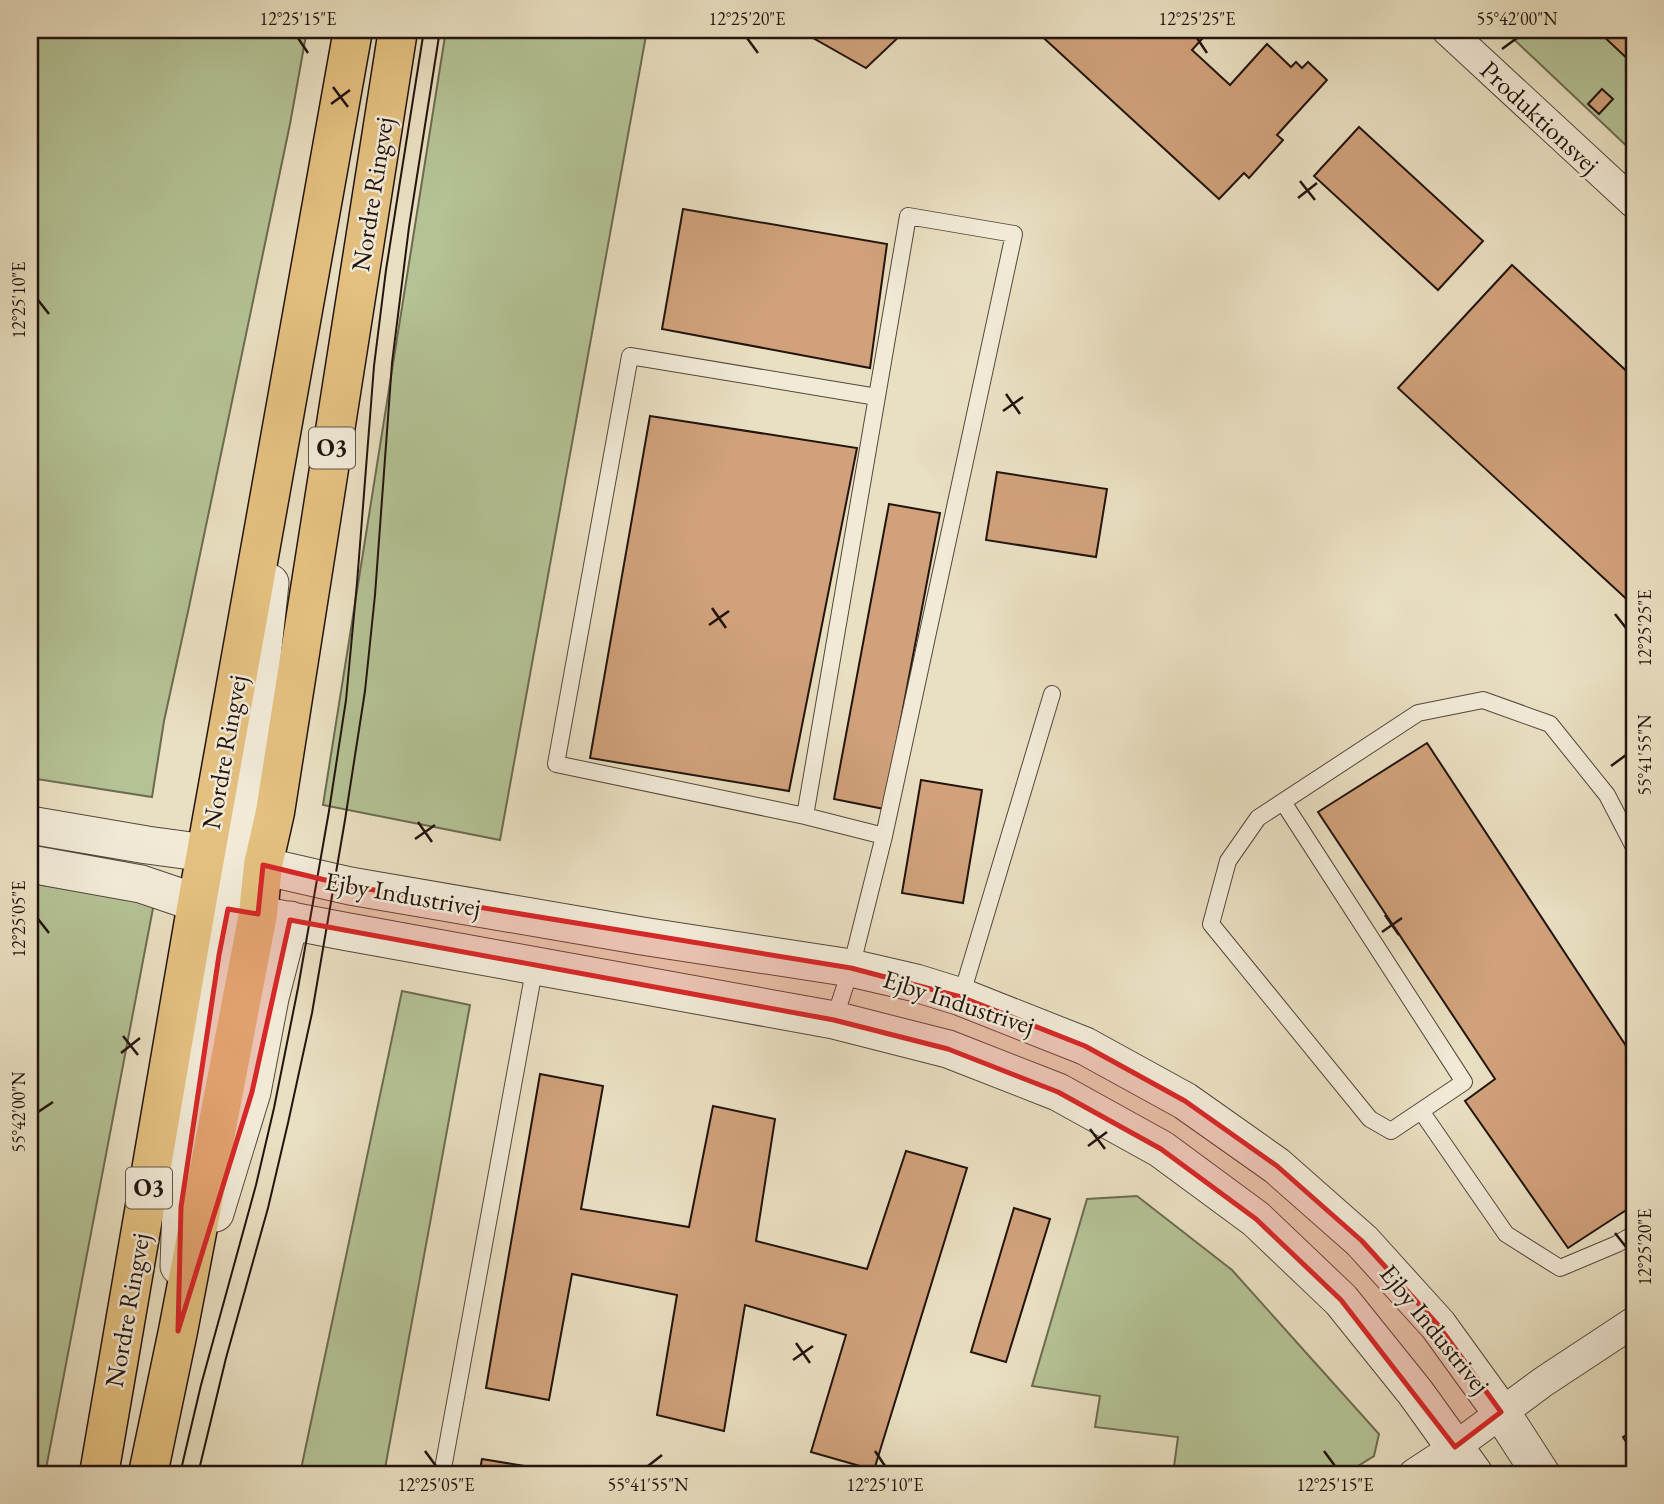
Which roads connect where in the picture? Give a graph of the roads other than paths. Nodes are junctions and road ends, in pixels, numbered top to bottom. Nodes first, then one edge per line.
1 (353, 30) edge
2 (398, 30) edge
3 (1447, 30) edge
4 (1634, 203) edge
5 (877, 397) junction
6 (1052, 694) dead end
7 (1283, 802) junction
8 (805, 816) junction
9 (30, 825) edge
10 (884, 836) junction
11 (1634, 847) edge
12 (237, 860) junction
13 (30, 864) edge
14 (243, 911) junction
15 (535, 965) junction
16 (851, 968) junction
17 (961, 997) junction
18 (834, 1020) junction
19 (1421, 1111) junction
20 (1634, 1234) edge
21 (1634, 1322) edge
22 (1501, 1412) junction
23 (1464, 1460) edge
24 (99, 1474) edge
25 (148, 1474) edge
26 (442, 1474) edge
27 (1414, 1474) edge
28 (1541, 1474) edge

1 - 12 main road, Nordre Ringvej / O3
2 - 12 main road, Nordre Ringvej / O3
3 - 4 street, Produktionsvej
5 - 8 lane
5 - 8 lane
5 - 10 lane
6 - 17 lane
7 - 11 lane
7 - 19 lane
7 - 19 lane
8 - 10 lane
9 - 12 street, Ejby Industrivej
10 - 16 lane
12 - 14 main road, Nordre Ringvej / O3
12 - 14 main road, Nordre Ringvej / O3
12 - 16 street, Ejby Industrivej
13 - 14 street, Ejby Industrivej
14 - 15 street, Ejby Industrivej
14 - 24 main road, Nordre Ringvej / O3
14 - 25 main road, Nordre Ringvej / O3
15 - 18 street, Ejby Industrivej
15 - 26 lane
16 - 17 street, Ejby Industrivej
16 - 18 lane
17 - 22 street, Ejby Industrivej
18 - 23 street, Ejby Industrivej
19 - 20 lane
21 - 22 street
22 - 23 street
22 - 28 street, Ejby Industrivej
23 - 27 street

